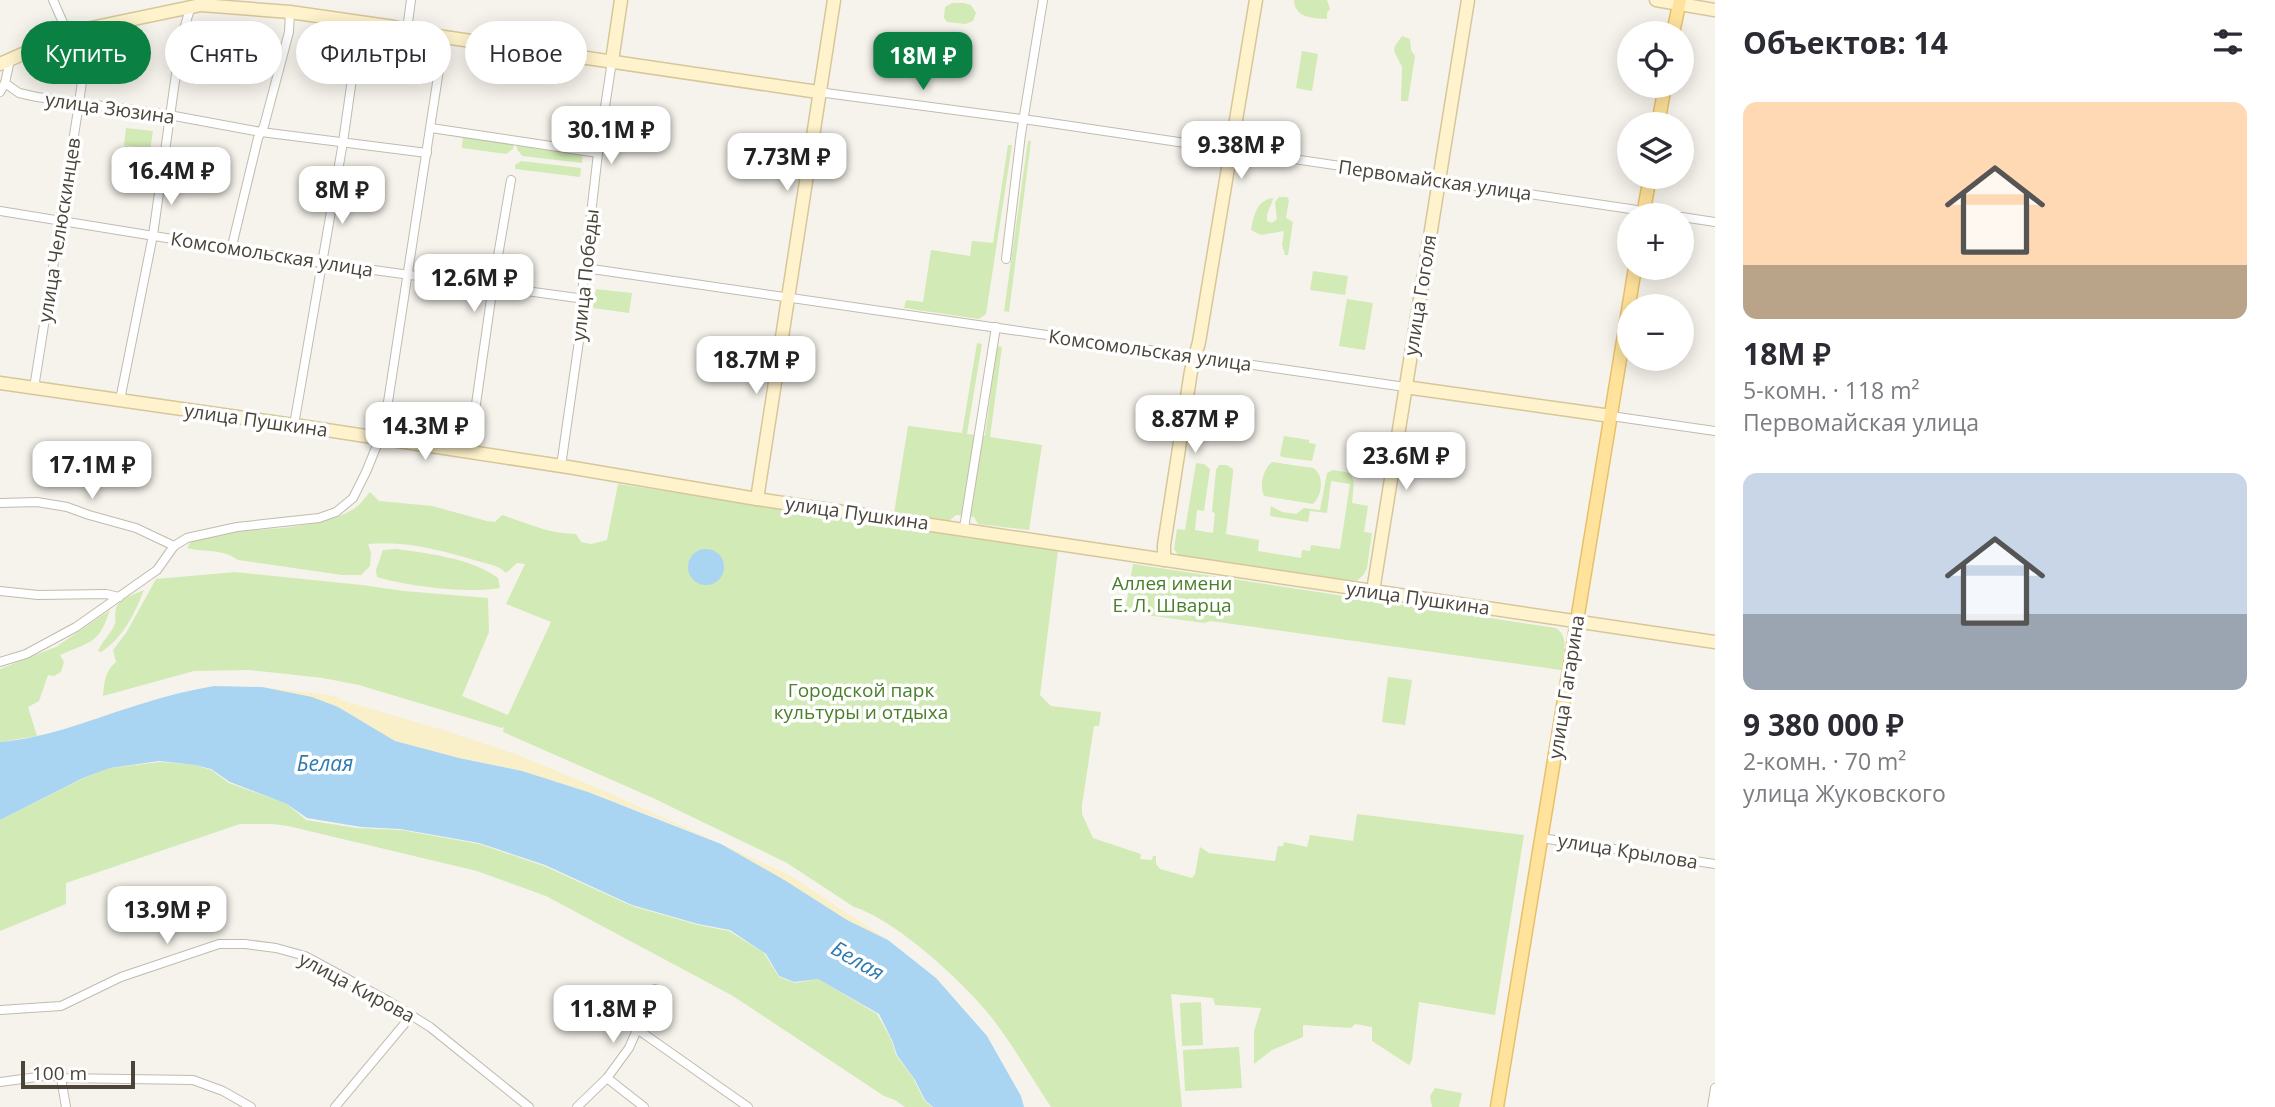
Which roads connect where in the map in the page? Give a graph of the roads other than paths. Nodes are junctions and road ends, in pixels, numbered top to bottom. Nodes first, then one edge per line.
1 (53, 0) edge
2 (411, 0) edge
3 (621, 0) edge
4 (834, 0) edge
5 (1043, 0) edge
6 (1256, 0) edge
7 (1468, 0) edge
8 (1656, 0) edge
9 (1679, 2) edge
10 (197, 5) edge
11 (1715, 10) edge
12 (290, 12) junction
13 (62, 21) edge
14 (123, 21) edge
15 (347, 21) edge
16 (408, 21) edge
17 (1675, 21) edge
18 (451, 38) edge
19 (21, 55) edge
20 (612, 61) junction
21 (5, 62) edge
22 (5, 82) junction
23 (82, 84) edge
24 (351, 84) edge
25 (438, 84) edge
26 (0, 92) edge
27 (818, 92) junction
28 (79, 103) junction
29 (169, 116) junction
30 (1024, 119) junction
31 (432, 128) junction
32 (261, 132) junction
33 (343, 142) junction
34 (1230, 150) junction
35 (428, 153) junction
36 (598, 153) junction
37 (511, 180) dead end
38 (1438, 181) junction
39 (1617, 209) edge
40 (0, 211) edge
41 (1694, 219) edge
42 (62, 220) junction
43 (1715, 222) edge
44 (153, 235) junction
45 (231, 250) junction
46 (1006, 258) dead end
47 (321, 263) junction
48 (585, 268) junction
49 (407, 273) junction
50 (1633, 280) edge
51 (493, 285) junction
52 (788, 298) junction
53 (585, 299) junction
54 (996, 327) junction
55 (1197, 357) junction
56 (0, 383) edge
57 (1405, 387) junction
58 (34, 388) junction
59 (120, 400) junction
60 (1611, 416) junction
61 (293, 425) junction
62 (1715, 431) edge
63 (381, 438) junction
64 (469, 453) junction
65 (561, 466) junction
66 (757, 499) junction
67 (0, 503) edge
68 (964, 525) junction
69 (174, 546) junction
70 (1164, 560) junction
71 (0, 591) edge
72 (1373, 591) junction
73 (119, 597) junction
74 (1576, 622) junction
75 (1715, 642) edge
76 (0, 662) edge
77 (1541, 838) junction
78 (1715, 864) edge
79 (655, 989) dead end
80 (0, 1010) edge
81 (411, 1016) junction
82 (637, 1030) junction
83 (61, 1078) junction
84 (607, 1079) junction
85 (0, 1082) edge
86 (1715, 1088) edge
87 (66, 1107) edge
88 (251, 1107) edge
89 (335, 1107) edge
90 (529, 1107) edge
91 (577, 1107) edge
92 (644, 1107) edge
93 (748, 1107) edge
94 (1497, 1107) edge
95 (1712, 1107) edge

1 - 13 street
2 - 16 street
3 - 20 main road, улица Победы
4 - 27 main road
5 - 30 street
6 - 34 main road
7 - 38 main road, улица Гоголя
8 - 9 main road
9 - 11 main road
9 - 17 main road
10 - 12 main road, Первомайская улица
10 - 14 main road, Первомайская улица
10 - 29 street
12 - 15 main road, Первомайская улица
12 - 32 street
18 - 20 main road, Первомайская улица
19 - 21 main road, Первомайская улица
20 - 27 main road, Первомайская улица
20 - 36 street, улица Победы
21 - 22 street
22 - 26 street
22 - 28 street, улица Зюзина
23 - 28 street, улица Челюскинцев
24 - 33 street
25 - 31 street
27 - 30 street, Первомайская улица
27 - 52 main road
28 - 29 street, улица Зюзина
28 - 42 street, улица Челюскинцев
29 - 32 street, улица Зюзина
29 - 44 street
30 - 34 street, Первомайская улица
30 - 46 street
31 - 35 street
31 - 36 street
32 - 33 street, улица Зюзина
32 - 45 street
33 - 35 street, улица Зюзина
33 - 47 street
34 - 38 street, Первомайская улица
34 - 55 main road
35 - 49 street
36 - 48 street, улица Победы
37 - 51 street
38 - 39 street, Первомайская улица
38 - 57 main road, улица Гоголя
40 - 42 street, Комсомольская улица
41 - 43 street
42 - 44 street, Комсомольская улица
42 - 58 street, улица Челюскинцев
44 - 45 street, Комсомольская улица
44 - 59 street
45 - 47 street, Комсомольская улица
47 - 49 street, Комсомольская улица
47 - 61 street
48 - 52 street, Комсомольская улица
48 - 53 street, улица Победы
49 - 51 street, Комсомольская улица
49 - 63 street
50 - 60 main road, улица Гагарина
51 - 53 street, Комсомольская улица
51 - 64 street
52 - 54 street, Комсомольская улица
52 - 66 main road
53 - 65 street, улица Победы
54 - 55 street, Комсомольская улица
54 - 68 street
55 - 57 street, Комсомольская улица
55 - 70 main road
56 - 58 main road, улица Пушкина
57 - 60 main road, Комсомольская улица
57 - 72 main road, улица Гоголя
58 - 59 main road, улица Пушкина
59 - 61 main road, улица Пушкина
60 - 62 street, Комсомольская улица
60 - 74 main road, улица Гагарина
61 - 63 main road, улица Пушкина
63 - 64 main road, улица Пушкина
63 - 69 street
64 - 65 main road, улица Пушкина
65 - 66 main road, улица Пушкина
66 - 68 main road, улица Пушкина
67 - 69 street
68 - 70 main road, улица Пушкина
69 - 73 street
70 - 72 main road, улица Пушкина
71 - 73 street
72 - 74 main road, улица Пушкина
73 - 76 street
74 - 75 main road, улица Пушкина
74 - 77 main road, улица Гагарина
77 - 78 street, улица Крылова
77 - 94 main road, улица Гагарина
79 - 82 street
80 - 81 street, улица Кирова
81 - 89 street
81 - 90 street, улица Кирова
82 - 84 street
82 - 93 street
83 - 85 street
83 - 87 street
83 - 88 street
84 - 91 street
84 - 92 street
86 - 95 street

